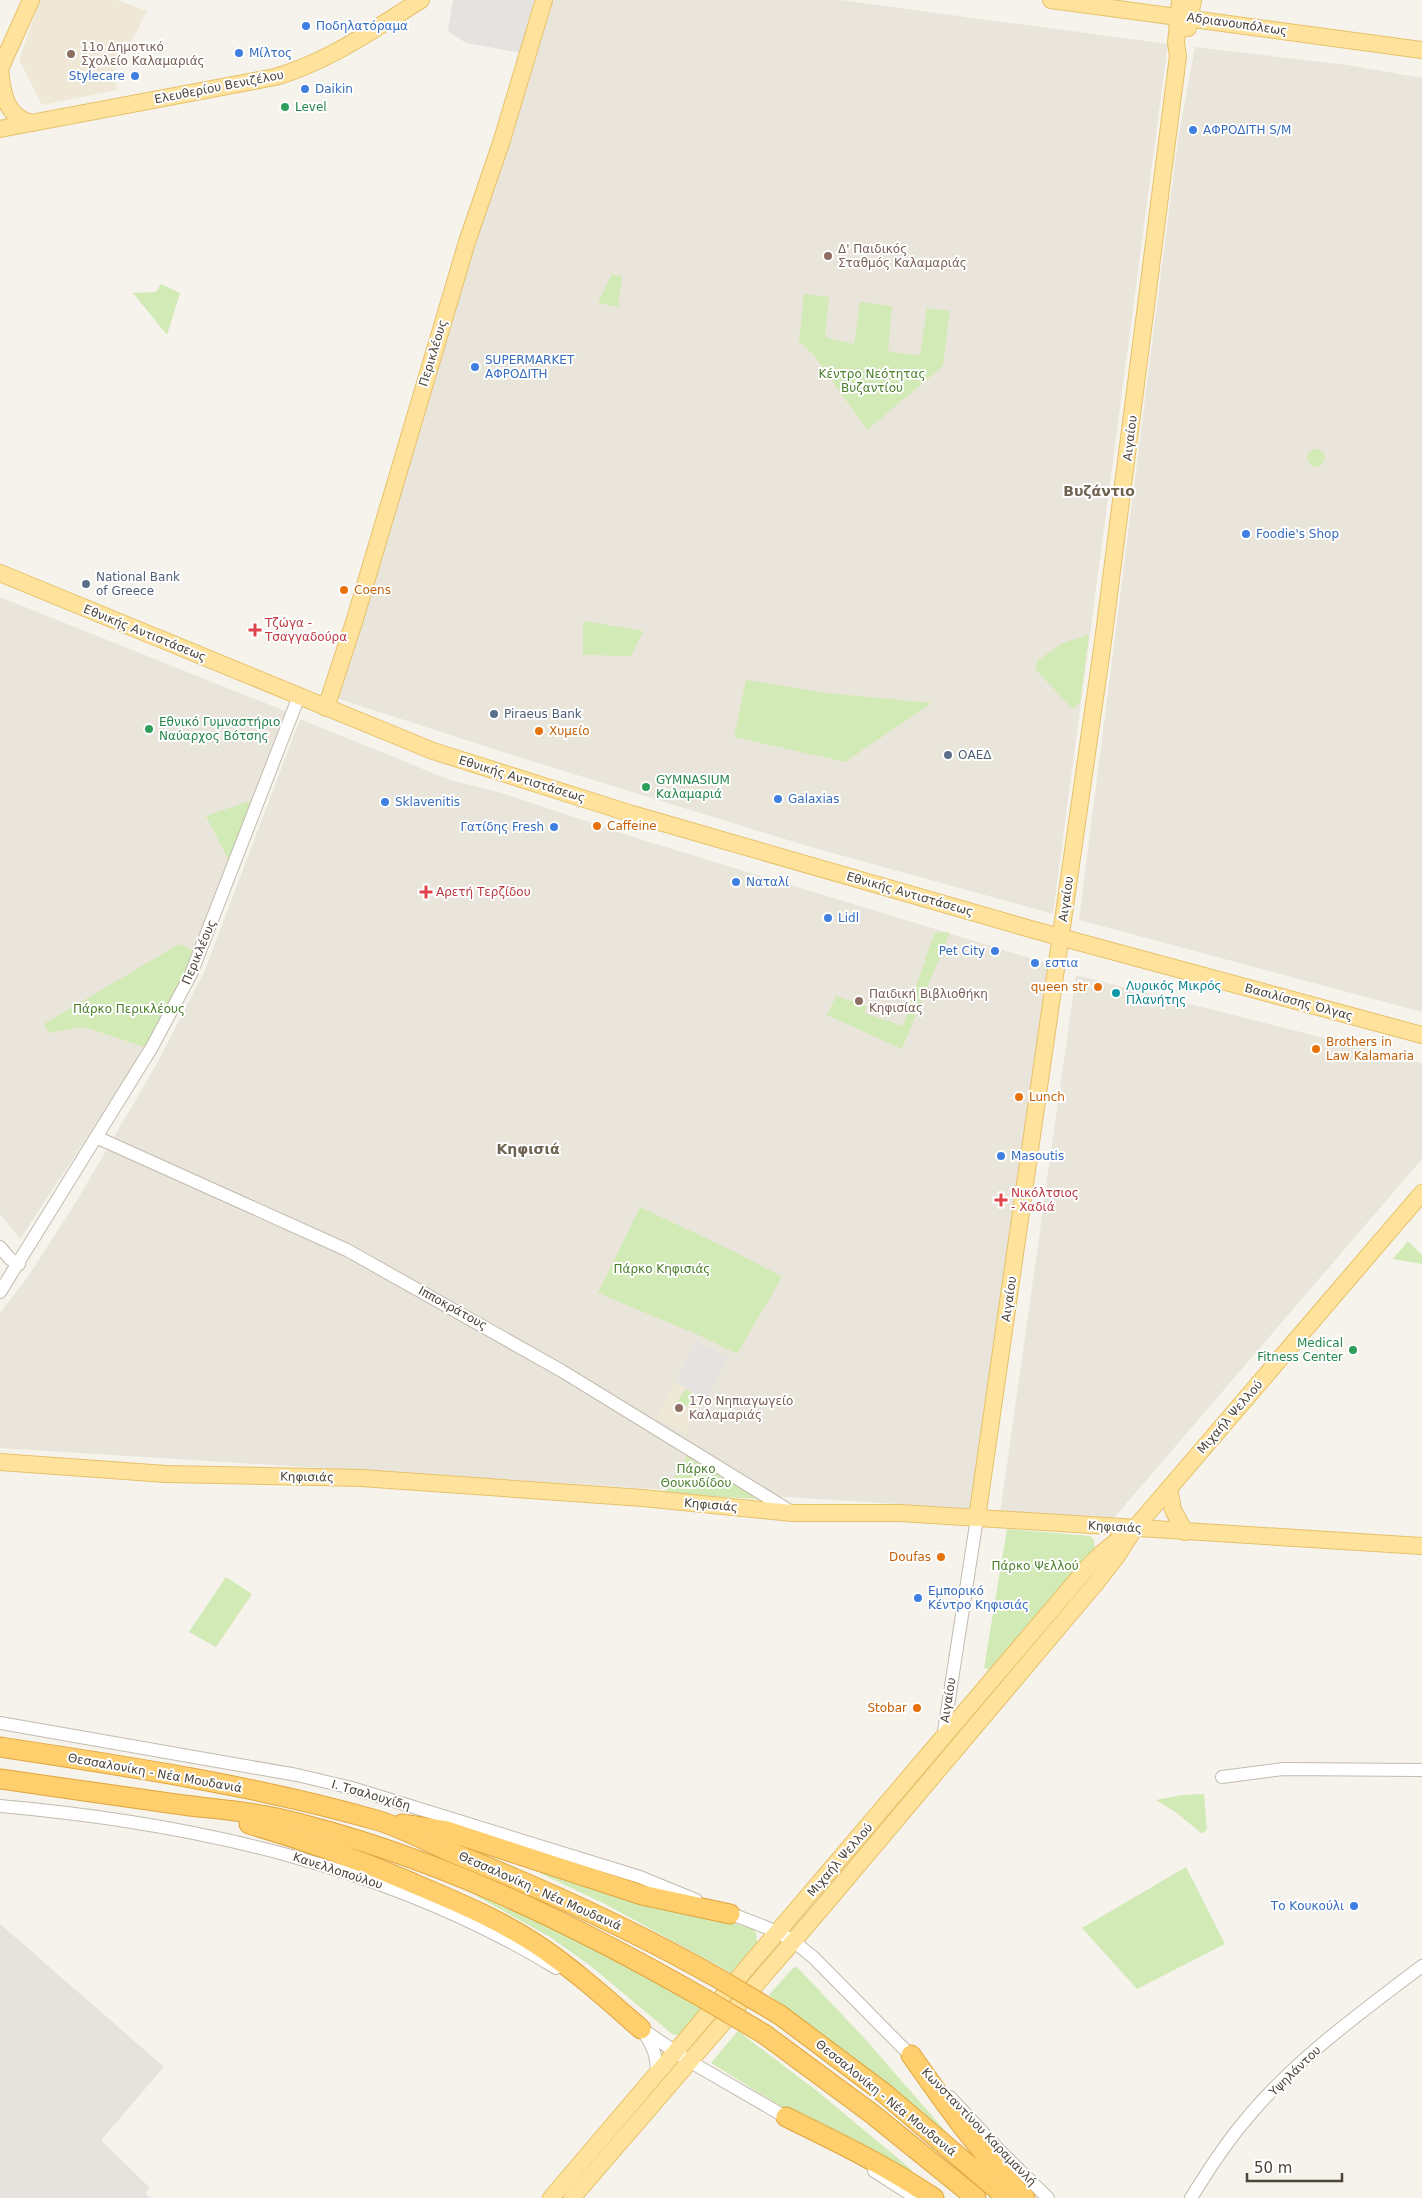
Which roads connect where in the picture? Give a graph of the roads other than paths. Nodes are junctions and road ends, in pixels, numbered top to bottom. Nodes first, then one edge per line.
1 (31, 0) edge
2 (421, 0) edge
3 (544, 0) edge
4 (1051, 0) edge
5 (1193, 0) edge
6 (1183, 11) edge
7 (1422, 50) edge
8 (0, 69) edge
9 (32, 122) junction
10 (0, 129) edge
11 (0, 573) edge
12 (299, 696) junction
13 (326, 708) junction
14 (1060, 938) junction
15 (1422, 1035) edge
16 (96, 1137) junction
17 (1422, 1193) edge
18 (0, 1247) edge
19 (19, 1264) junction
20 (0, 1292) edge
21 (0, 1462) edge
22 (1169, 1488) junction
23 (792, 1513) junction
24 (977, 1518) junction
25 (1136, 1528) junction
26 (1185, 1532) junction
27 (1422, 1546) edge
28 (0, 1724) edge
29 (942, 1740) junction
30 (0, 1747) edge
31 (1422, 1770) edge
32 (1222, 1777) dead end
33 (0, 1779) edge
34 (144, 1799) junction
35 (0, 1806) edge
36 (378, 1821) junction
37 (730, 1914) junction
38 (778, 1932) junction
39 (793, 1941) junction
40 (1422, 1966) edge
41 (642, 2029) junction
42 (911, 2055) junction
43 (682, 2057) junction
44 (657, 2074) junction
45 (786, 2118) junction
46 (551, 2198) edge
47 (572, 2198) edge
48 (916, 2198) edge
49 (934, 2198) edge
50 (976, 2198) edge
51 (1007, 2198) edge
52 (1025, 2198) edge
53 (1048, 2198) edge
54 (1191, 2198) edge

1 - 8 main road
2 - 9 main road, Ελευθερίου Βενιζέλου
3 - 13 main road, Περικλέους
4 - 6 main road, Αδριανουπόλεως
5 - 6 main road, Αιγαίου
6 - 7 main road, Αδριανουπόλεως
6 - 14 main road, Αιγαίου
8 - 9 main road
9 - 10 main road, Ελευθερίου Βενιζέλου
11 - 12 main road, Εθνικής Αντιστάσεως
12 - 13 main road, Εθνικής Αντιστάσεως
12 - 16 street, Περικλέους
13 - 14 main road, Εθνικής Αντιστάσεως
14 - 15 main road, Βασιλίσσης Όλγας
14 - 24 main road, Αιγαίου
16 - 19 street, Περικλέους
16 - 23 street, Ιπποκράτους
17 - 22 main road, Μιχαήλ Ψελλού
18 - 19 street
19 - 20 street, Περικλέους
21 - 23 main road, Κηφισιάς
22 - 25 main road, Μιχαήλ Ψελλού
22 - 26 main road
23 - 24 main road, Κηφισιάς
24 - 25 main road, Κηφισιάς
24 - 29 street, Αιγαίου
25 - 26 main road, Κηφισιάς
25 - 29 main road, Μιχαήλ Ψελλού
25 - 39 main road, Μιχαήλ Ψελλού
26 - 27 main road, Κηφισιάς
28 - 37 street, Ι. Τσαλουχίδη
29 - 38 main road, Μιχαήλ Ψελλού
30 - 36 highway, Θεσσαλονίκη - Νέα Μουδανιά
31 - 32 street
33 - 34 highway, Θεσσαλονίκη - Νέα Μουδανιά
34 - 41 highway
34 - 50 highway, Θεσσαλονίκη - Νέα Μουδανιά, bridge
35 - 41 street, Κανελλοπούλου
36 - 37 highway
36 - 51 highway, Θεσσαλονίκη - Νέα Μουδανιά, bridge
37 - 38 street, Ι. Τσαλουχίδη
38 - 39 street, Ι. Τσαλουχίδη
38 - 43 main road, Μιχαήλ Ψελλού
39 - 42 street, Κωνσταντίνου Καραμανλή
39 - 43 main road, Μιχαήλ Ψελλού
40 - 54 street, Υψηλάντου
41 - 43 street, Κανελλοπούλου
41 - 44 street
42 - 52 highway
42 - 53 street, Κωνσταντίνου Καραμανλή
43 - 44 main road, Μιχαήλ Ψελλού
43 - 45 street, Κανελλοπούλου
43 - 47 main road, Μιχαήλ Ψελλού
44 - 46 main road, Μιχαήλ Ψελλού
45 - 48 street
45 - 49 highway

